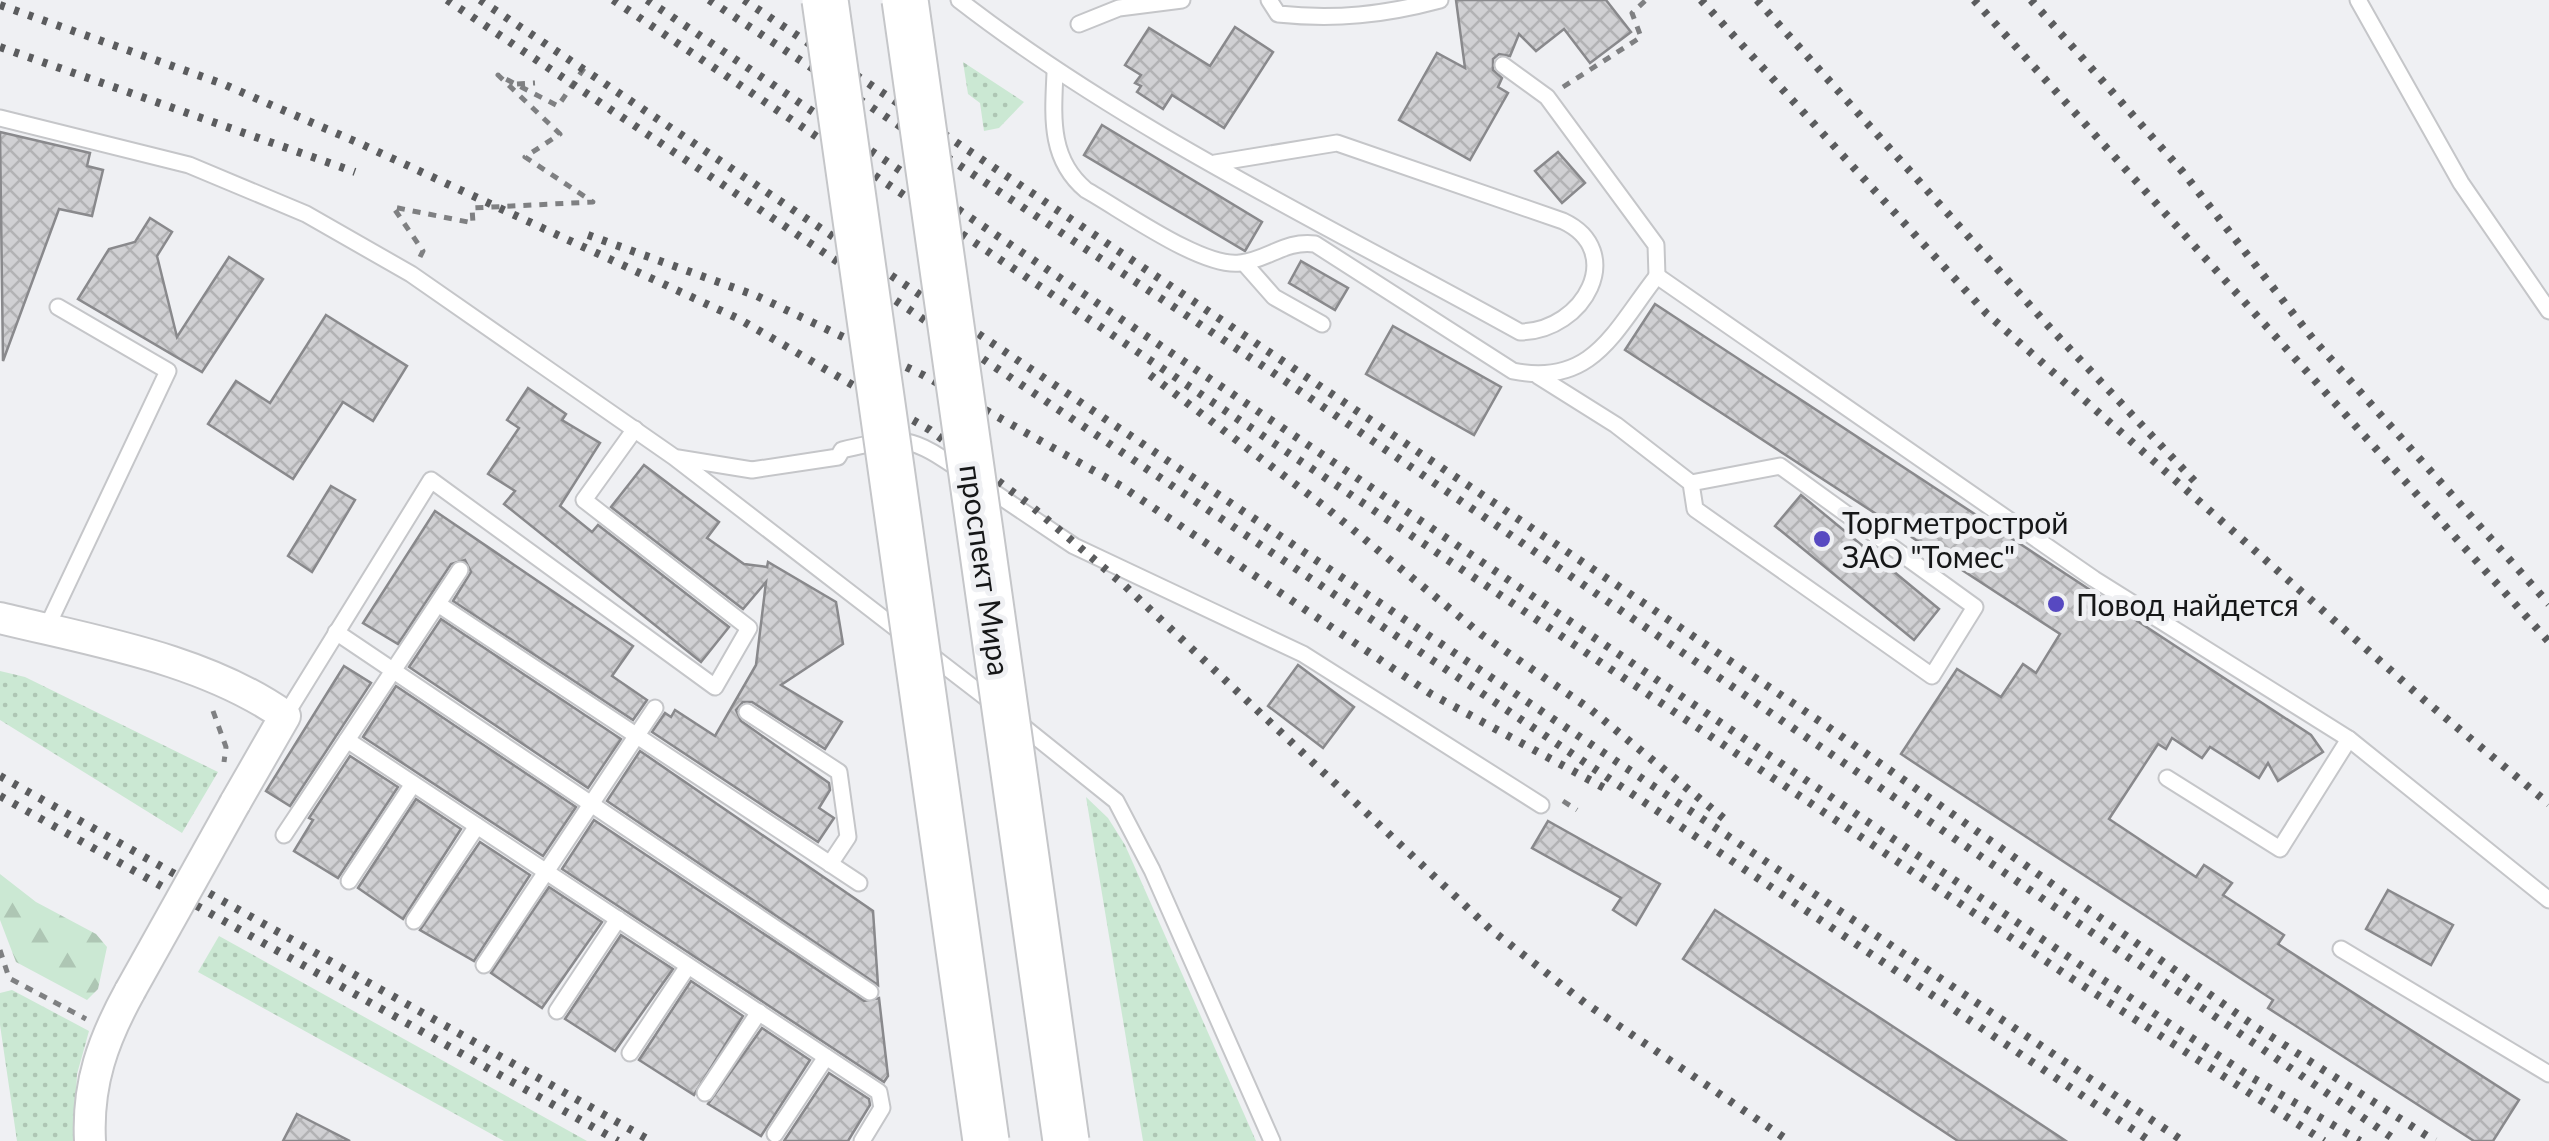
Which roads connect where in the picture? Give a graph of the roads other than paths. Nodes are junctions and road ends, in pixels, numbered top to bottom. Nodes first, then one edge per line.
1 (825, 0) edge
2 (905, 0) edge
3 (959, 0) edge
4 (1182, 0) edge
5 (1269, 0) edge
6 (1440, 0) edge
7 (2358, 0) edge
8 (1079, 24) dead end
9 (1503, 65) dead end
10 (1055, 73) junction
11 (0, 118) edge
12 (1215, 162) junction
13 (1244, 263) junction
14 (1657, 276) junction
15 (58, 307) dead end
16 (2549, 311) edge
17 (1322, 324) dead end
18 (1538, 376) junction
19 (635, 429) junction
20 (674, 458) junction
21 (1691, 483) junction
22 (460, 570) dead end
23 (438, 604) junction
24 (0, 618) edge
25 (46, 629) junction
26 (336, 632) junction
27 (393, 670) junction
28 (655, 708) dead end
29 (747, 712) dead end
30 (285, 716) junction
31 (638, 736) junction
32 (2349, 739) junction
33 (347, 740) junction
34 (2167, 778) dead end
35 (413, 784) junction
36 (592, 802) junction
37 (1541, 806) dead end
38 (477, 826) junction
39 (284, 835) dead end
40 (830, 864) junction
41 (546, 872) junction
42 (349, 881) dead end
43 (859, 883) dead end
44 (2549, 900) edge
45 (618, 919) junction
46 (414, 921) dead end
47 (2341, 949) dead end
48 (484, 965) dead end
49 (688, 966) junction
50 (870, 992) dead end
51 (556, 1011) dead end
52 (759, 1012) junction
53 (630, 1053) dead end
54 (826, 1057) junction
55 (2549, 1074) edge
56 (705, 1093) dead end
57 (775, 1134) dead end
58 (90, 1141) edge
59 (862, 1141) edge
60 (986, 1141) edge
61 (1066, 1141) edge
62 (1272, 1141) edge

1 - 60 main road, bridge
2 - 61 main road, проспект Мира, bridge
3 - 10 lane
4 - 8 lane
5 - 6 lane
7 - 16 lane
9 - 14 lane
10 - 12 lane
10 - 13 lane
11 - 19 lane
12 - 12 lane
13 - 17 lane
13 - 18 lane
14 - 18 lane
14 - 32 lane
15 - 25 lane
18 - 21 lane
19 - 20 lane
19 - 26 lane
20 - 37 lane
20 - 62 lane
21 - 21 lane
22 - 23 lane
23 - 27 lane
23 - 31 lane
24 - 25 street
25 - 30 street
26 - 27 lane
26 - 30 lane
27 - 33 lane
27 - 36 lane
28 - 31 lane
29 - 40 lane
30 - 58 street, bridge
31 - 36 lane
31 - 40 lane
32 - 34 lane
32 - 44 lane
33 - 35 lane
33 - 39 lane
35 - 38 lane
35 - 42 lane
36 - 41 lane
36 - 50 lane
38 - 41 lane
38 - 46 lane
40 - 43 lane
41 - 45 lane
41 - 48 lane
45 - 49 lane
45 - 51 lane
47 - 55 lane
49 - 52 lane
49 - 53 lane
52 - 54 lane
52 - 56 lane
54 - 57 lane
54 - 59 lane

